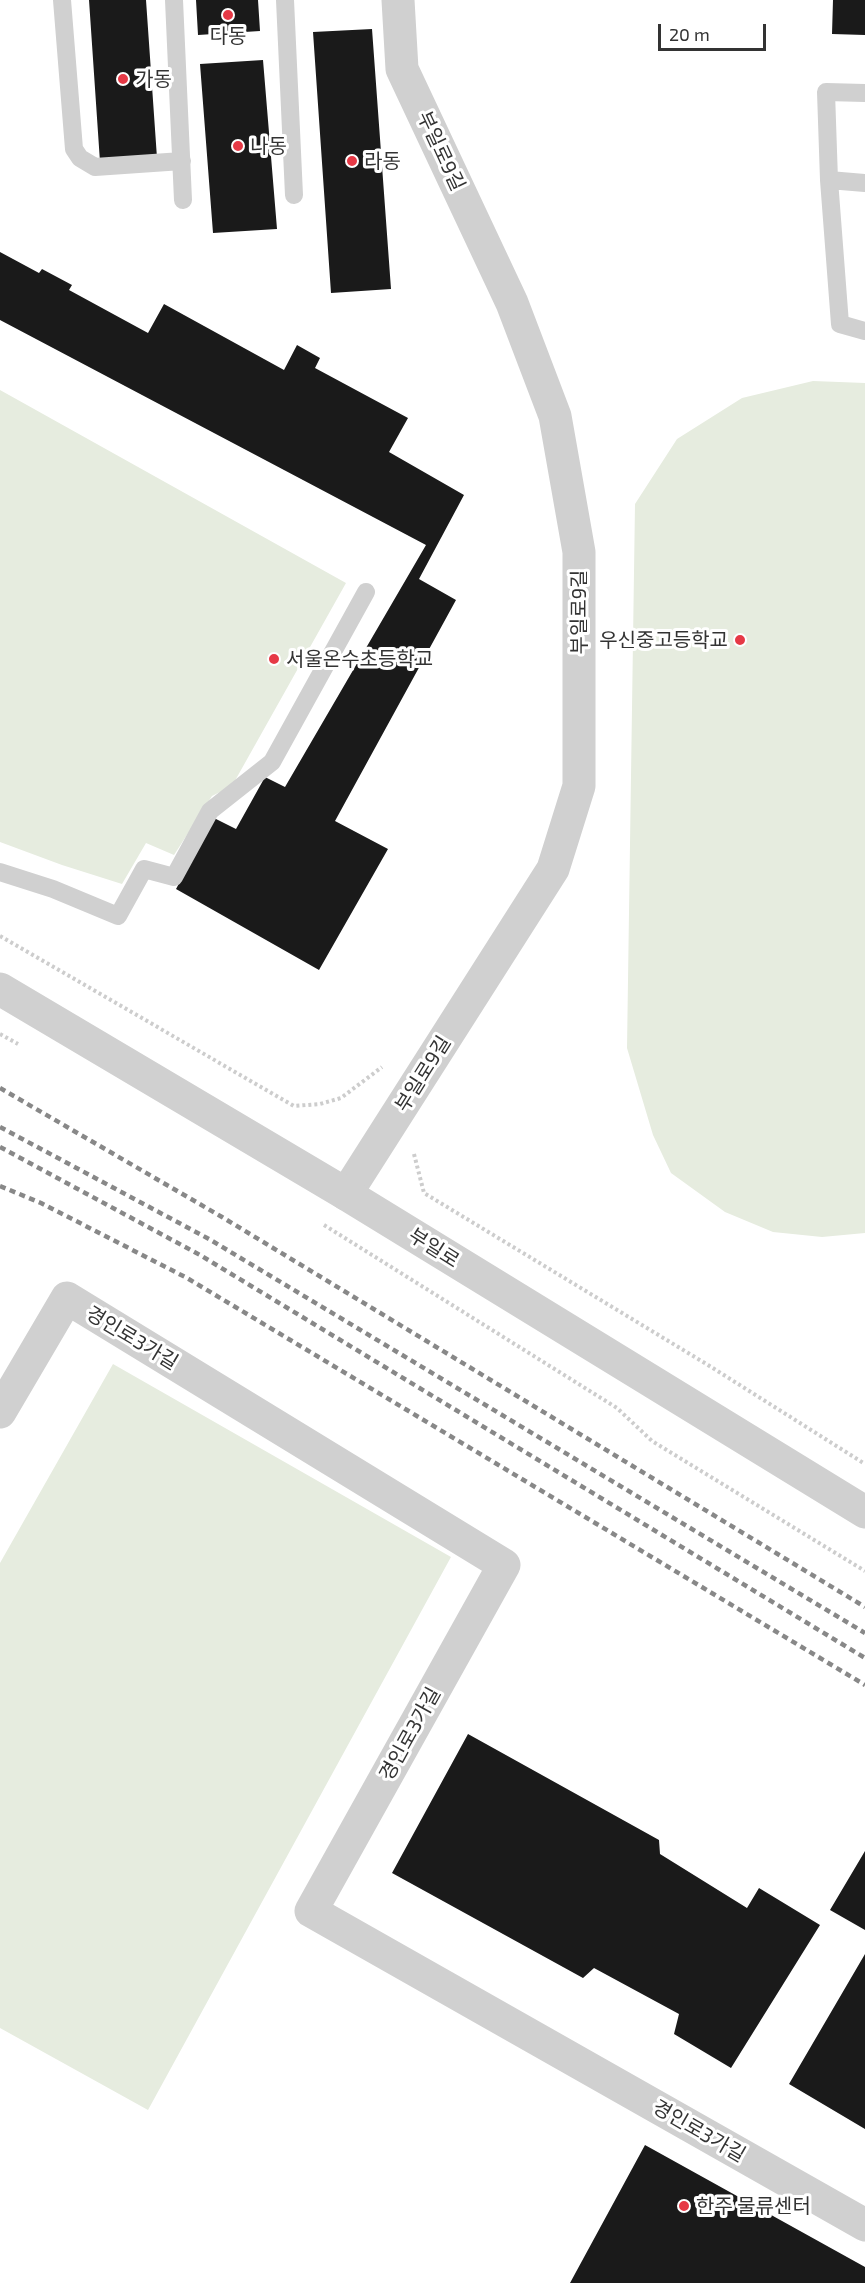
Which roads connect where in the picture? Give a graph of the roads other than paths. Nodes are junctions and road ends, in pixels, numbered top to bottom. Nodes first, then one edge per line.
1 (62, 0) edge
2 (174, 0) edge
3 (285, 0) edge
4 (398, 0) edge
5 (865, 93) edge
6 (182, 161) junction
7 (830, 180) junction
8 (865, 183) edge
9 (294, 195) dead end
10 (183, 200) dead end
11 (865, 331) edge
12 (366, 592) dead end
13 (0, 872) edge
14 (0, 989) edge
15 (346, 1194) junction
16 (0, 1412) edge
17 (865, 1512) edge
18 (865, 2225) edge

1 - 6 lane
2 - 6 lane
3 - 9 lane
4 - 15 street, 부일로9길
5 - 7 lane
6 - 10 lane
7 - 8 lane
7 - 11 lane
12 - 13 lane
14 - 15 street, 부일로
15 - 17 street, 부일로
16 - 18 street, 경인로3가길

